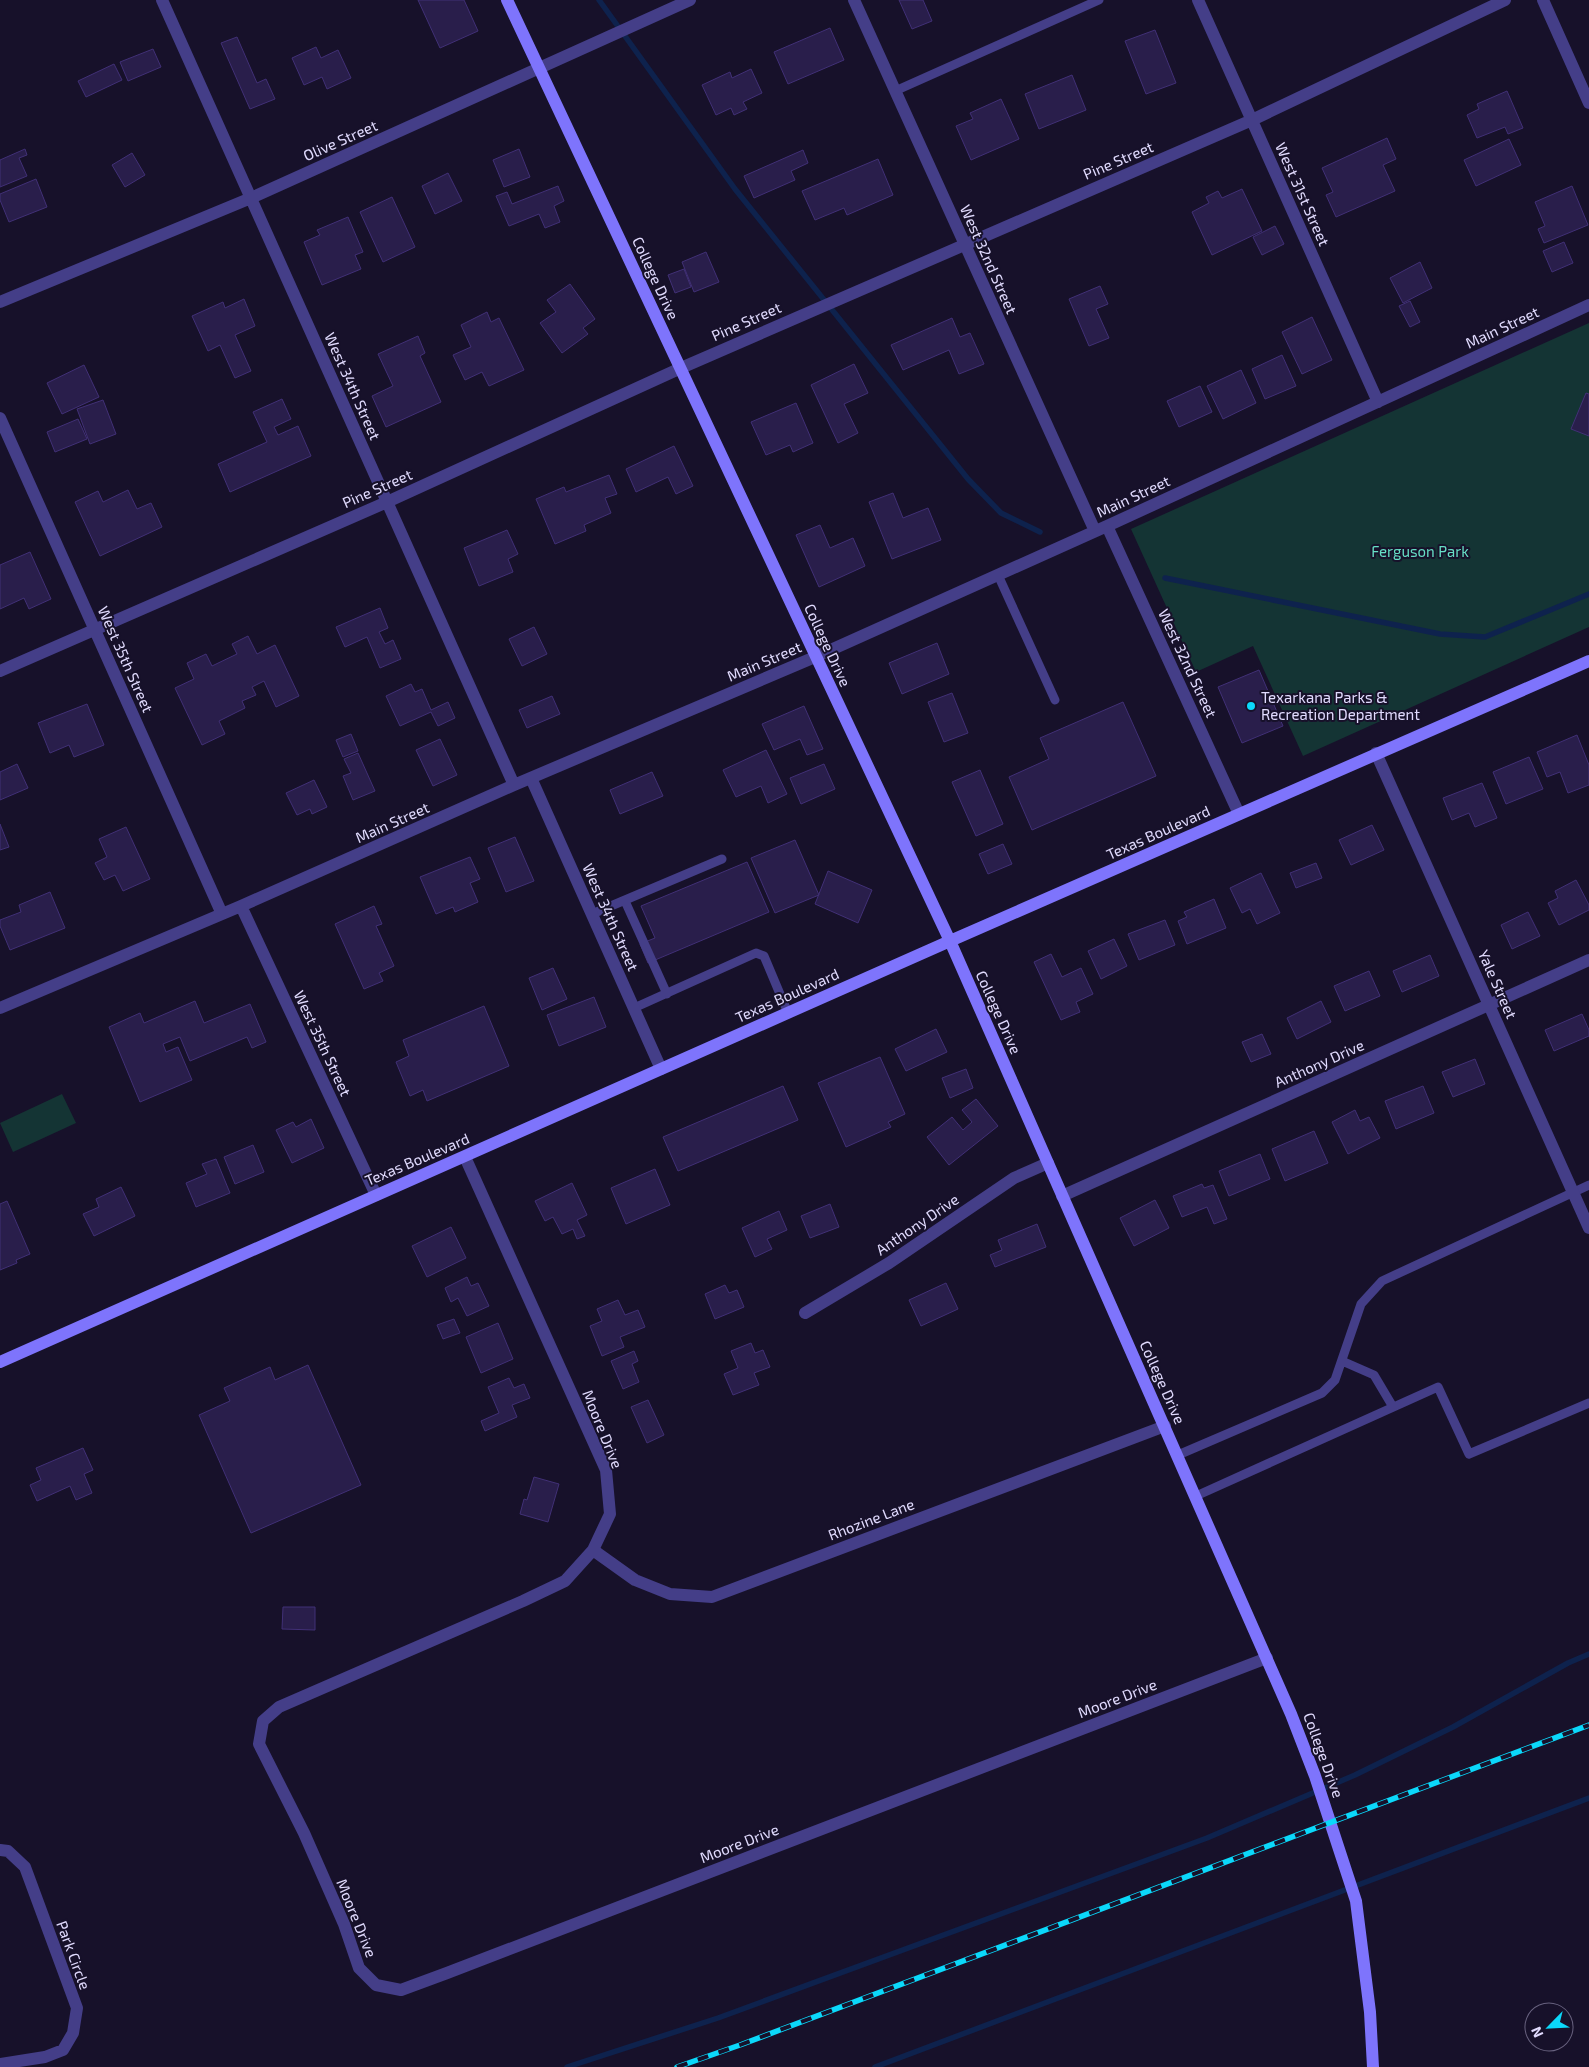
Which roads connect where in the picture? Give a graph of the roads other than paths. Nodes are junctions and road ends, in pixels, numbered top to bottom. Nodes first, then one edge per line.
1 (162, 0) edge
2 (507, 0) edge
3 (690, 0) edge
4 (854, 0) edge
5 (1099, 0) edge
6 (1198, 0) edge
7 (1505, 0) edge
8 (1543, 0) edge
9 (538, 68) junction
10 (895, 91) junction
11 (1589, 104) edge
12 (1252, 120) junction
13 (251, 198) junction
14 (964, 244) junction
15 (0, 302) edge
16 (1589, 305) edge
17 (680, 368) junction
18 (1378, 402) junction
19 (0, 418) edge
20 (387, 502) junction
21 (1101, 529) junction
22 (998, 575) junction
23 (95, 630) junction
24 (815, 657) junction
25 (1589, 661) edge
26 (0, 671) edge
27 (1055, 700) dead end
28 (1376, 753) junction
29 (531, 778) junction
30 (514, 785) junction
31 (1239, 814) junction
32 (722, 859) dead end
33 (626, 900) junction
34 (241, 906) junction
35 (222, 914) junction
36 (592, 914) junction
37 (950, 941) junction
38 (1589, 960) edge
39 (667, 994) junction
40 (1489, 1004) junction
41 (0, 1008) edge
42 (634, 1008) junction
43 (788, 1013) junction
44 (661, 1069) junction
45 (465, 1157) junction
46 (1048, 1163) junction
47 (1589, 1185) edge
48 (1573, 1192) junction
49 (376, 1194) junction
50 (1062, 1196) junction
51 (1589, 1228) edge
52 (805, 1313) dead end
53 (1342, 1361) junction
54 (0, 1362) edge
55 (1589, 1403) edge
56 (1393, 1407) junction
57 (1165, 1426) junction
58 (1178, 1455) junction
59 (1196, 1496) junction
60 (593, 1550) junction
61 (1267, 1658) junction
62 (0, 1850) edge
63 (0, 2064) edge
64 (1372, 2067) edge

1 - 13 street, West 34th Street
2 - 9 street, College Drive
3 - 9 street, Olive Street
4 - 10 street, West 32nd Street
5 - 10 lane
6 - 12 street, West 31st Street
7 - 12 street, Pine Street
8 - 11 street
9 - 13 street, Olive Street
9 - 17 street, College Drive
10 - 14 street, West 32nd Street
12 - 14 street, Pine Street
12 - 18 street, West 31st Street
13 - 15 street, Olive Street
13 - 20 street, West 34th Street
14 - 17 street, Pine Street
14 - 21 street, West 32nd Street
16 - 18 street, Main Street
17 - 20 street, Pine Street
17 - 24 street, College Drive
18 - 21 street, Main Street
19 - 23 street, West 35th Street
20 - 23 street, Pine Street
20 - 30 street, West 34th Street
21 - 22 street, Main Street
21 - 31 street, West 32nd Street
22 - 24 street, Main Street
22 - 27 lane
23 - 26 street, Pine Street
23 - 35 street, West 35th Street
24 - 29 street, Main Street
24 - 37 street, College Drive
25 - 28 street, Texas Boulevard
28 - 31 street, Texas Boulevard
28 - 40 street, Yale Street
29 - 30 street, Main Street
29 - 36 street, West 34th Street
30 - 34 street, Main Street
31 - 37 street, Texas Boulevard
32 - 33 lane
33 - 36 lane
33 - 39 lane
34 - 35 street, Main Street
34 - 49 street, West 35th Street
35 - 41 street, Main Street
36 - 42 street, West 34th Street
37 - 43 street, Texas Boulevard
37 - 46 street, College Drive
38 - 40 street, Anthony Drive
39 - 42 lane
39 - 43 lane
40 - 48 street, Yale Street
40 - 50 street, Anthony Drive
42 - 44 street, West 34th Street
43 - 44 street, Texas Boulevard
44 - 45 street, Texas Boulevard
45 - 49 street, Texas Boulevard
45 - 60 street, Moore Drive
46 - 50 street, College Drive
46 - 52 street, Anthony Drive
47 - 48 lane
48 - 51 street, Yale Street
48 - 53 lane
49 - 54 street, Texas Boulevard
50 - 57 street, College Drive
53 - 56 lane
53 - 58 lane
55 - 56 lane
56 - 59 lane
57 - 58 street, College Drive
57 - 60 street, Rhozine Lane
58 - 59 street, College Drive
59 - 61 street, College Drive
60 - 61 street, Moore Drive
61 - 64 street, College Drive
62 - 63 street, Park Circle

